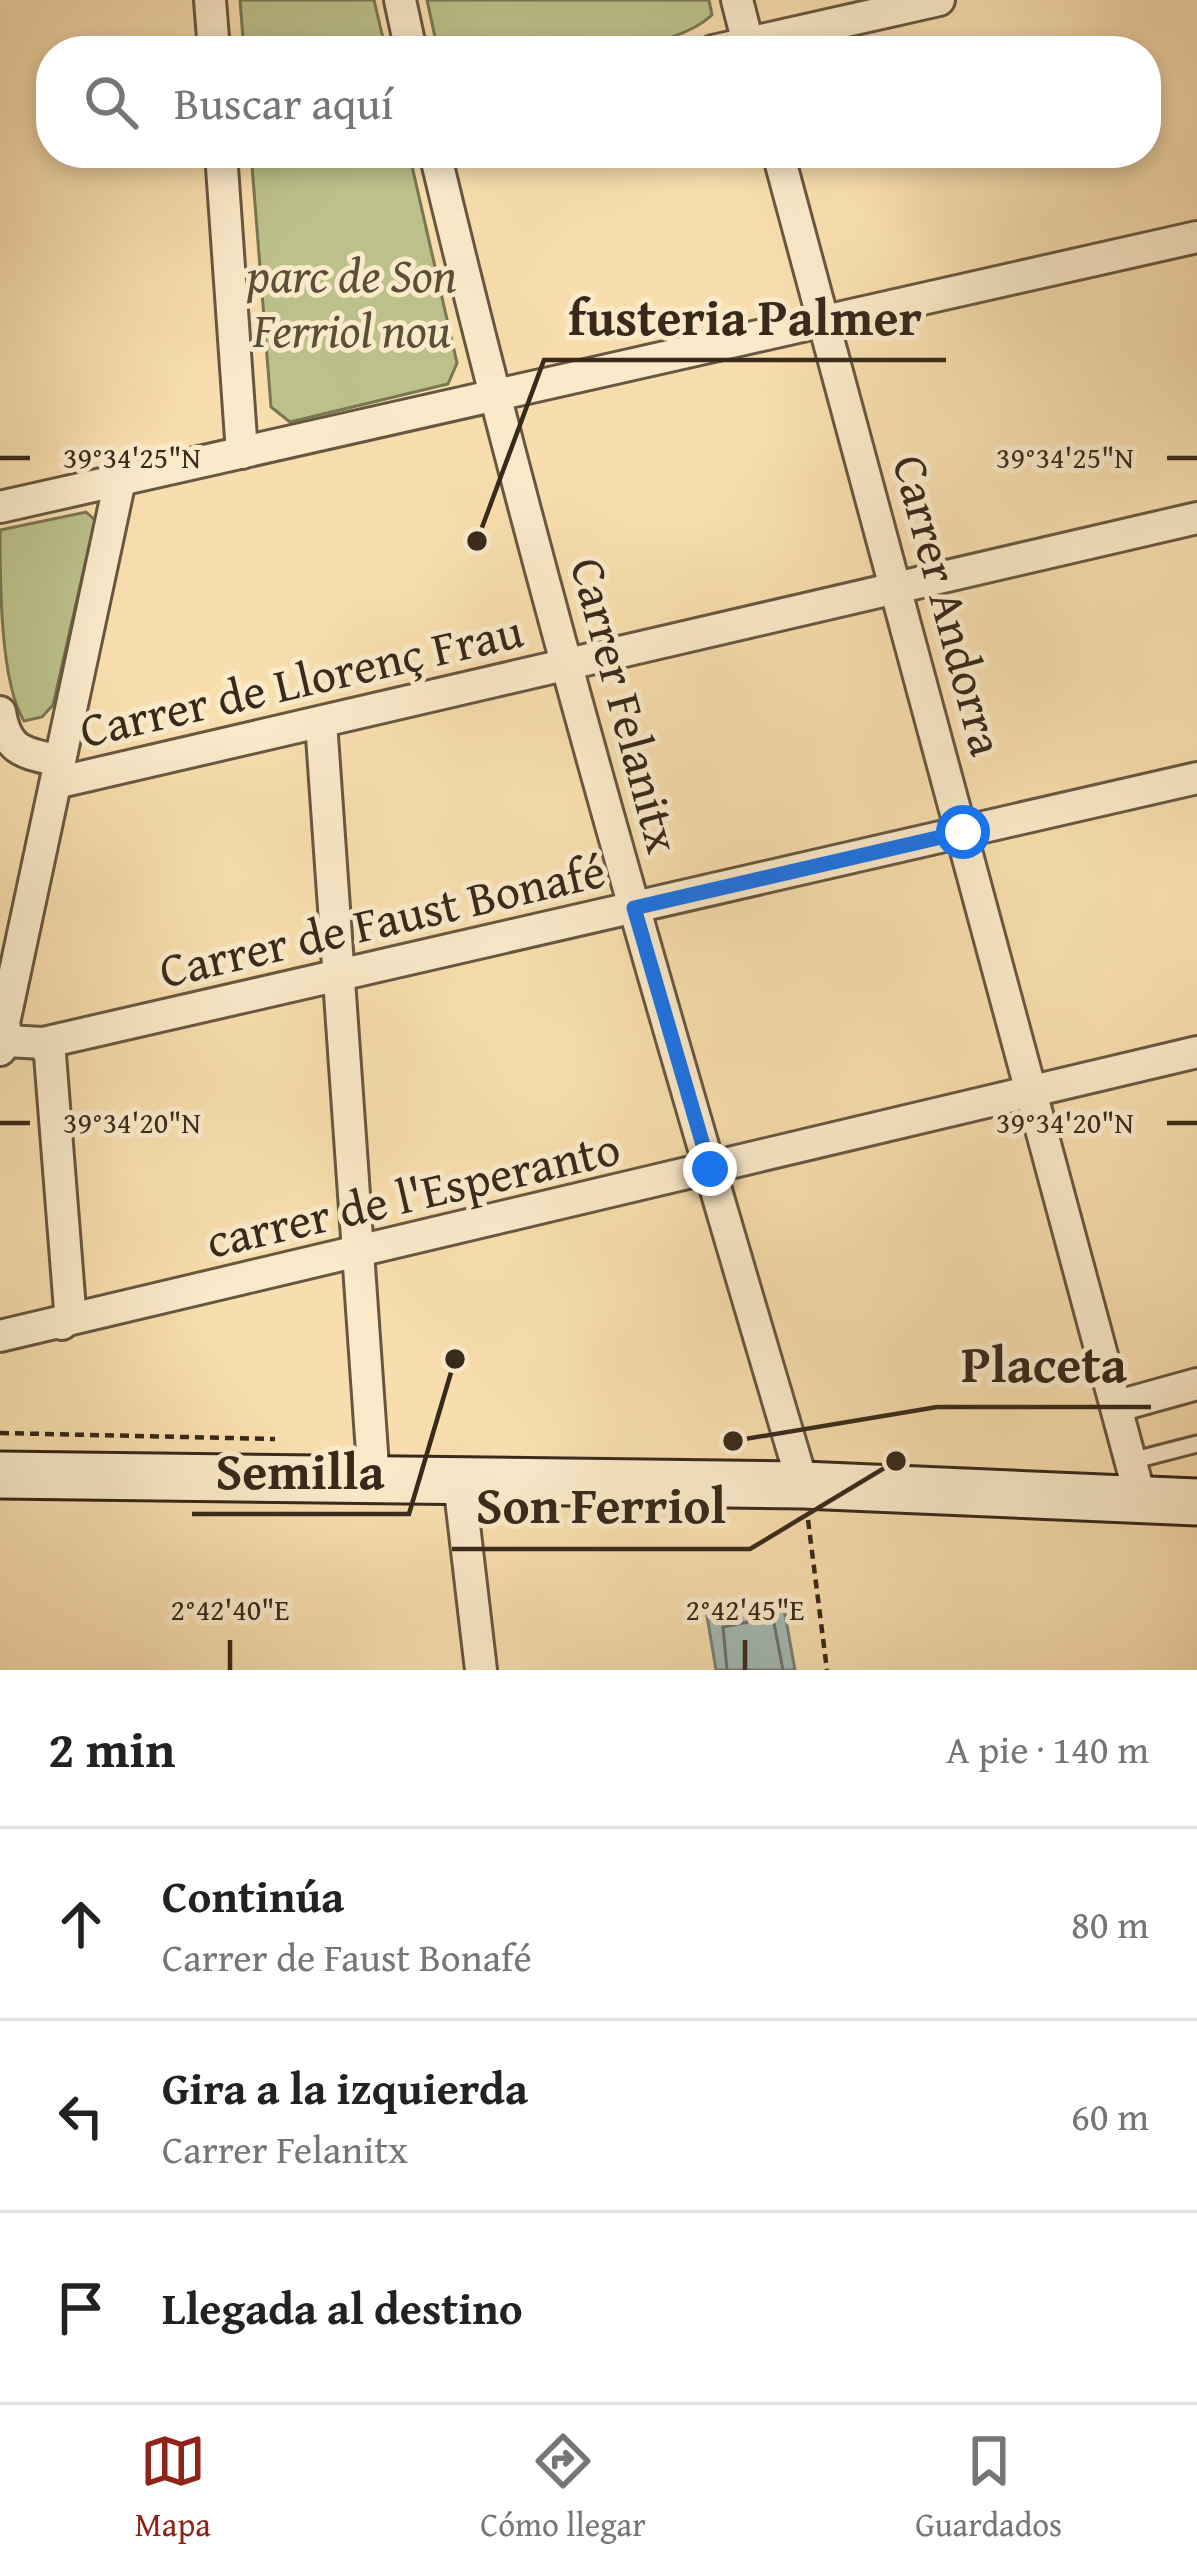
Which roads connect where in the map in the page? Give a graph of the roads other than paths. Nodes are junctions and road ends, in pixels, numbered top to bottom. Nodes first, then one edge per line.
1 (210, 0) edge
2 (400, 0) edge
3 (736, 0) edge
4 (939, 0) edge
5 (213, 36) edge
6 (408, 36) edge
7 (746, 36) edge
8 (793, 36) edge
9 (222, 168) edge
10 (439, 168) edge
11 (782, 168) edge
12 (1197, 237) edge
13 (825, 321) junction
14 (493, 396) junction
15 (242, 452) junction
16 (120, 480) junction
17 (0, 507) edge
18 (1197, 518) edge
19 (897, 587) junction
20 (569, 664) junction
21 (0, 712) edge
22 (321, 722) junction
23 (58, 772) junction
24 (1197, 778) edge
25 (963, 832) junction
26 (634, 908) junction
27 (338, 976) junction
28 (44, 1043) junction
29 (3, 1046) edge
30 (1197, 1052) edge
31 (1034, 1091) junction
32 (710, 1169) junction
33 (359, 1253) junction
34 (62, 1324) junction
35 (0, 1336) edge
36 (1197, 1384) edge
37 (1118, 1406) junction
38 (1197, 1444) edge
39 (0, 1475) edge
40 (1136, 1480) junction
41 (374, 1481) junction
42 (460, 1482) junction
43 (803, 1485) junction
44 (1197, 1502) edge
45 (481, 1670) edge

1 - 5 street
2 - 6 street
3 - 7 street
4 - 8 street
9 - 15 street
10 - 14 street, Carrer Felanitx
11 - 13 street, Carrer Andorra
12 - 13 street
13 - 14 street
13 - 19 street, Carrer Andorra
14 - 15 street
14 - 20 street, Carrer Felanitx
15 - 16 street
16 - 17 street
16 - 23 street
18 - 19 street, Carrer de Llorenç Frau
19 - 20 street, Carrer de Llorenç Frau
19 - 25 street, Carrer Andorra
20 - 22 street, Carrer de Llorenç Frau
20 - 26 street, Carrer Felanitx
21 - 23 street
22 - 23 street, Carrer de Llorenç Frau
22 - 27 street
23 - 29 street
24 - 25 street, Carrer de Faust Bonafé
25 - 26 street, Carrer de Faust Bonafé
25 - 31 street, Carrer Andorra
26 - 27 street, Carrer de Faust Bonafé
26 - 32 street, Carrer Felanitx
27 - 28 street, Carrer de Faust Bonafé
27 - 33 street
28 - 29 street, Carrer de Faust Bonafé
28 - 34 street
30 - 31 street, carrer de l'Esperanto
31 - 32 street, carrer de l'Esperanto
31 - 37 street, Carrer Andorra
32 - 33 street, carrer de l'Esperanto
32 - 43 street, Carrer Felanitx
33 - 34 street, carrer de l'Esperanto
33 - 41 street
34 - 35 street, carrer de l'Esperanto
36 - 37 street
37 - 40 street, Carrer Andorra
38 - 40 lane
39 - 41 main road
40 - 43 main road
40 - 44 main road
41 - 42 main road
42 - 43 main road
42 - 45 street

